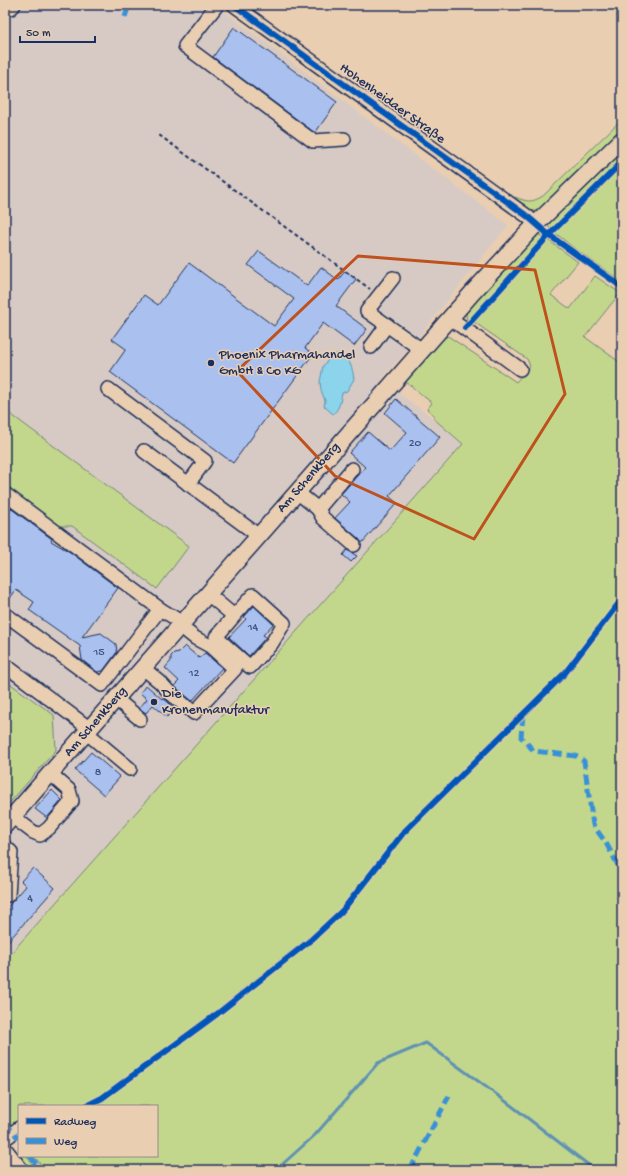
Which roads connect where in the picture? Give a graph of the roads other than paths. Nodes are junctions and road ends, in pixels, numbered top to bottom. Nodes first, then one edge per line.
1 (217, 5) edge
2 (234, 5) edge
3 (344, 139) dead end
4 (622, 140) edge
5 (536, 224) junction
6 (393, 278) dead end
7 (450, 318) junction
8 (387, 325) junction
9 (371, 347) dead end
10 (422, 350) junction
11 (520, 370) dead end
12 (108, 389) dead end
13 (144, 452) dead end
14 (352, 469) dead end
15 (188, 484) junction
16 (297, 492) junction
17 (5, 494) edge
18 (318, 509) junction
19 (259, 536) junction
20 (354, 545) dead end
21 (208, 594) junction
22 (160, 609) junction
23 (5, 614) edge
24 (234, 616) junction
25 (182, 624) junction
26 (5, 665) edge
27 (143, 668) junction
28 (116, 699) junction
29 (140, 719) dead end
30 (88, 731) junction
31 (130, 769) dead end
32 (50, 774) junction
33 (9, 821) edge
34 (5, 847) edge
35 (8, 895) dead end
36 (18, 1129) edge
37 (5, 1139) edge
38 (5, 1151) edge
39 (20, 1170) edge

1 - 3 street
2 - 5 street, Hohenheidaer Straße
4 - 5 main road, Am Schenkberg
5 - 7 main road, Am Schenkberg
6 - 8 street
7 - 10 main road, Am Schenkberg
7 - 11 street
8 - 9 street
8 - 10 street
10 - 16 main road, Am Schenkberg
12 - 15 street
13 - 15 street
14 - 18 street
15 - 19 street
16 - 18 street
16 - 19 main road, Am Schenkberg
17 - 22 street
18 - 20 street
19 - 21 main road, Am Schenkberg
21 - 24 street
21 - 25 main road, Am Schenkberg
22 - 23 street
22 - 25 street
24 - 24 street
25 - 27 main road, Am Schenkberg
25 - 27 street
26 - 30 street
27 - 28 main road, Am Schenkberg
28 - 29 street
28 - 30 main road, Am Schenkberg
30 - 31 street
30 - 32 main road, Am Schenkberg
32 - 33 main road, Am Schenkberg
32 - 33 street
34 - 35 street
36 - 37 street
38 - 39 main road

